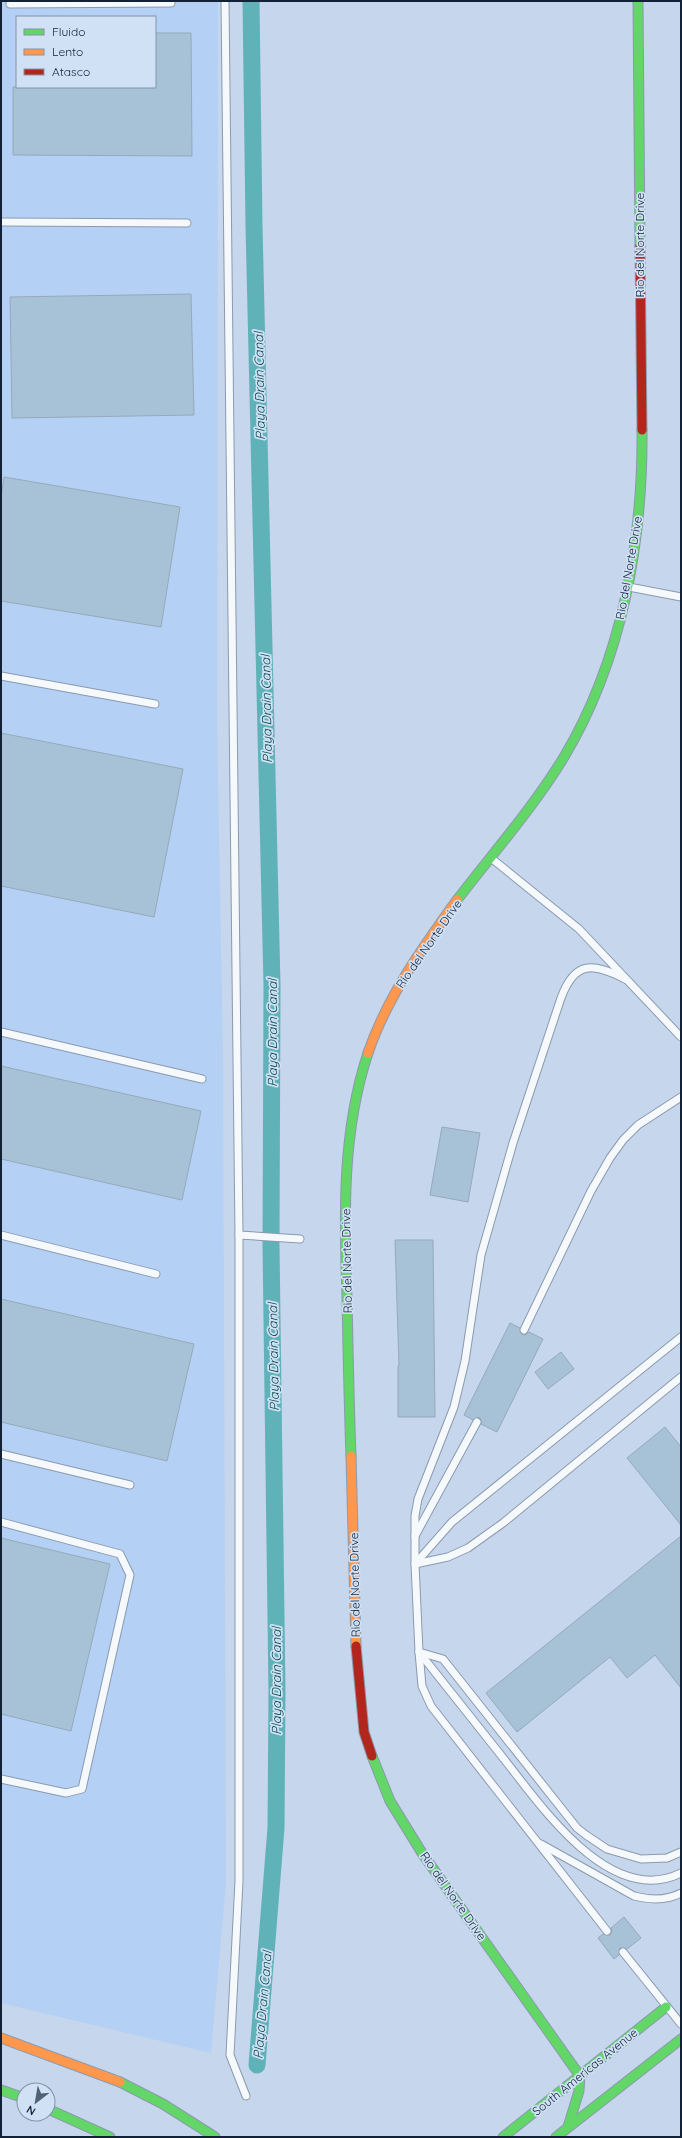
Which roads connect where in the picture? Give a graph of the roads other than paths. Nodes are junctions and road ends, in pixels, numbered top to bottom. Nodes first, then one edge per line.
1 (171, 1) edge
2 (225, 1) edge
3 (638, 1) edge
4 (10, 4) dead end
5 (1, 222) edge
6 (187, 223) dead end
7 (628, 587) junction
8 (681, 597) edge
9 (1, 676) edge
10 (155, 704) dead end
11 (490, 858) junction
12 (625, 979) junction
13 (1, 1032) edge
14 (681, 1037) edge
15 (202, 1079) dead end
16 (681, 1097) edge
17 (1, 1235) edge
18 (239, 1235) junction
19 (300, 1239) dead end
20 (156, 1274) dead end
21 (524, 1330) dead end
22 (681, 1337) edge
23 (681, 1376) edge
24 (477, 1422) dead end
25 (1, 1454) edge
26 (130, 1485) dead end
27 (1, 1522) edge
28 (414, 1538) junction
29 (415, 1564) junction
30 (419, 1652) junction
31 (1, 1779) edge
32 (538, 1842) junction
33 (681, 1852) edge
34 (681, 1873) edge
35 (681, 1893) edge
36 (607, 1931) dead end
37 (623, 1952) dead end
38 (666, 2007) junction
39 (681, 2024) edge
40 (1, 2038) edge
41 (681, 2039) edge
42 (580, 2076) junction
43 (1, 2090) edge
44 (16, 2095) edge
45 (246, 2096) dead end
46 (56, 2113) edge
47 (568, 2128) junction
48 (110, 2137) edge
49 (215, 2137) edge
50 (503, 2137) edge
51 (556, 2137) edge

1 - 4 lane
2 - 18 lane
3 - 7 main road, Rio del Norte Drive
5 - 6 lane
7 - 8 lane
7 - 11 main road, Rio del Norte Drive
9 - 10 lane
11 - 12 lane
11 - 42 main road, Rio del Norte Drive
12 - 14 lane
12 - 28 lane
13 - 15 lane
16 - 21 lane
17 - 20 lane
18 - 19 lane
18 - 45 lane
22 - 29 lane
23 - 29 lane
24 - 28 lane
25 - 26 lane
27 - 31 lane
28 - 29 lane
29 - 30 lane
30 - 32 lane
30 - 33 lane
30 - 34 lane
32 - 35 lane
32 - 36 lane
37 - 38 lane
38 - 39 lane
38 - 42 main road, South Americas Avenue
40 - 49 main road
41 - 47 main road
42 - 47 main road
42 - 50 main road, South Americas Avenue
43 - 44 main road
46 - 48 main road
47 - 51 main road

